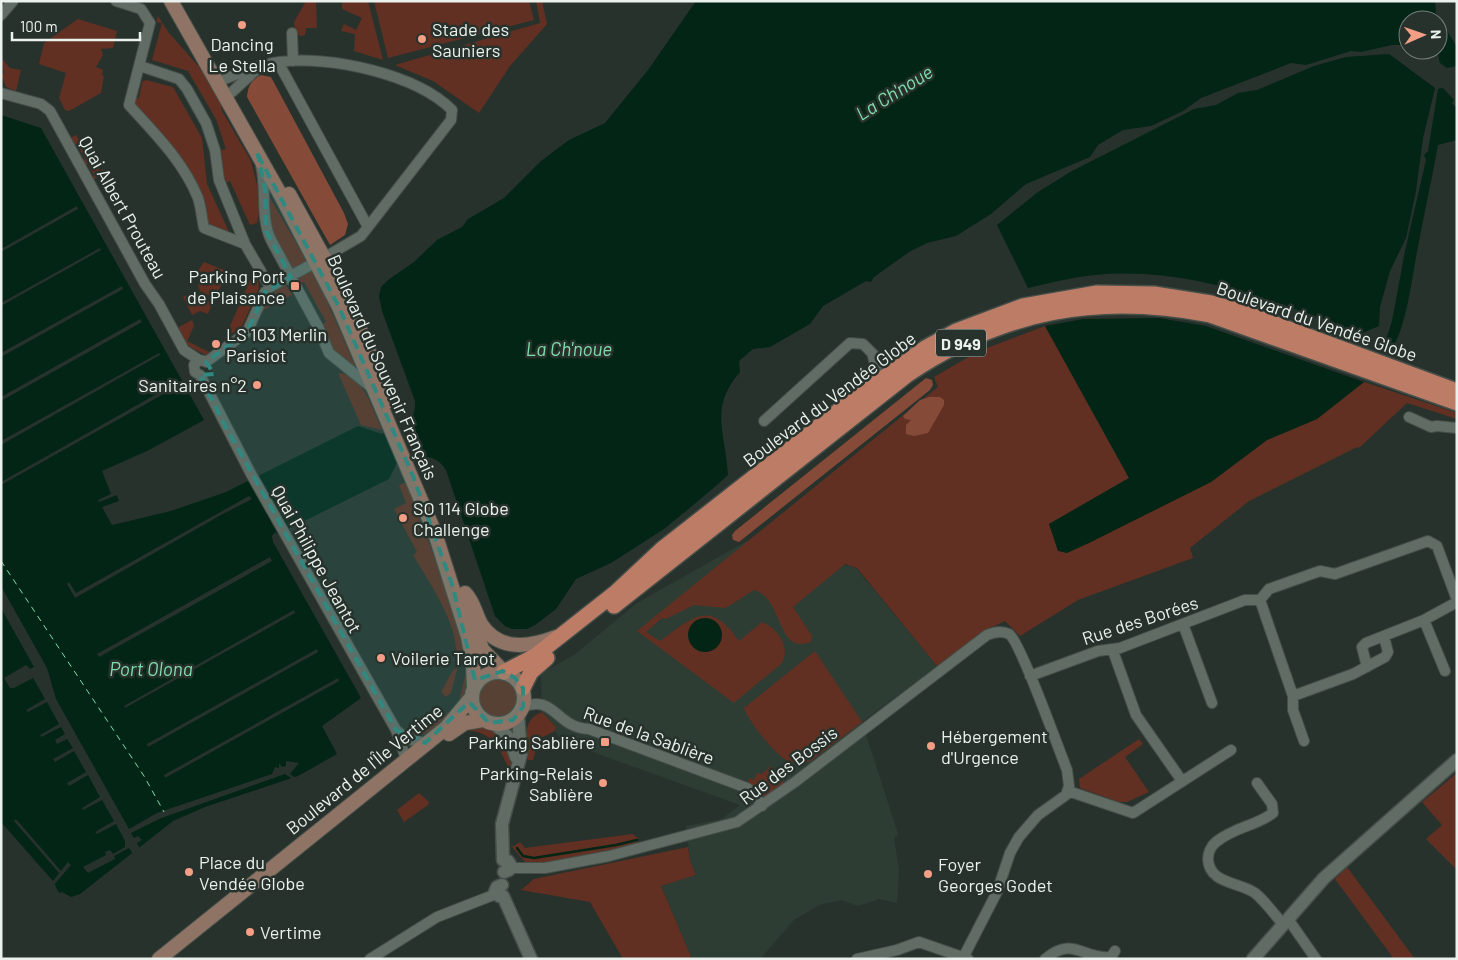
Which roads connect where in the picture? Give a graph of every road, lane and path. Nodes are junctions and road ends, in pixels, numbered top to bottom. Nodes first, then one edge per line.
1 (116, 1) edge
2 (171, 1) edge
3 (181, 1) edge
4 (8, 4) edge
5 (1, 14) edge
6 (292, 33) dead end
7 (294, 61) junction
8 (278, 62) junction
9 (140, 66) junction
10 (258, 68) junction
11 (225, 79) junction
12 (232, 92) junction
13 (1, 93) edge
14 (258, 155) junction
15 (368, 227) junction
16 (245, 244) junction
17 (332, 253) dead end
18 (309, 266) dead end
19 (291, 277) junction
20 (270, 288) junction
21 (925, 348) junction
22 (873, 356) junction
23 (202, 361) junction
24 (1457, 391) edge
25 (376, 392) junction
26 (852, 402) junction
27 (1457, 403) edge
28 (392, 417) junction
29 (1409, 418) dead end
30 (764, 421) dead end
31 (1457, 428) edge
32 (417, 474) junction
33 (465, 593) junction
34 (1260, 600) junction
35 (1457, 601) edge
36 (1424, 620) junction
37 (1183, 624) junction
38 (560, 636) junction
39 (1384, 637) junction
40 (1113, 650) junction
41 (1367, 667) junction
42 (1445, 671) dead end
43 (503, 672) junction
44 (1030, 676) junction
45 (523, 688) junction
46 (473, 692) junction
47 (1293, 696) junction
48 (1212, 703) dead end
49 (521, 711) junction
50 (489, 722) junction
51 (396, 730) junction
52 (1304, 741) dead end
53 (426, 744) junction
54 (1231, 750) dead end
55 (406, 759) junction
56 (1457, 760) edge
57 (518, 765) junction
58 (1182, 781) junction
59 (1257, 783) dead end
60 (1068, 791) junction
61 (762, 806) junction
62 (503, 879) junction
63 (1285, 922) junction
64 (1115, 951) dead end
65 (966, 958) edge
66 (159, 959) edge
67 (170, 959) edge
68 (370, 959) edge
69 (531, 959) edge
70 (857, 959) edge
71 (1045, 959) edge
72 (1253, 959) edge
73 (1316, 959) edge

1 - 9 street
2 - 14 main road, Boulevard du Souvenir Français
3 - 11 main road, Boulevard du Souvenir Français
4 - 5 street
6 - 7 street
7 - 8 street
7 - 15 street
8 - 10 street
8 - 15 street
9 - 16 street
9 - 16 street
10 - 11 street
10 - 12 street
11 - 12 main road, Boulevard du Souvenir Français
12 - 28 main road, Boulevard du Souvenir Français
13 - 23 street, Quai Albert Prouteau
14 - 19 street
14 - 25 main road, Boulevard du Souvenir Français
15 - 17 street
16 - 20 street
18 - 19 street
19 - 20 street
19 - 25 street
20 - 23 street
21 - 22 street
21 - 24 main road, Boulevard du Vendée Globe / D 949
21 - 26 main road, Boulevard du Vendée Globe / D 949
22 - 26 street
22 - 30 street
23 - 51 street, Quai Philippe Jeantot
25 - 28 main road, Boulevard du Souvenir Français
26 - 38 main road, Boulevard du Vendée Globe / D 949
27 - 45 main road, Boulevard du Vendée Globe / D 949
28 - 32 main road, Boulevard du Souvenir Français
29 - 31 street
32 - 33 main road, Boulevard du Souvenir Français
32 - 46 main road, Boulevard du Souvenir Français
33 - 38 main road
33 - 43 main road, Boulevard du Souvenir Français
34 - 35 street
34 - 37 street, Rue des Borées
34 - 47 street
35 - 36 street
36 - 39 street
36 - 42 street
37 - 40 street, Rue des Borées
37 - 48 street
38 - 43 main road, Boulevard du Vendée Globe / D 949
39 - 41 street
39 - 41 street
40 - 44 street, Rue des Borées
40 - 58 street
41 - 47 street
43 - 45 main road
43 - 46 main road
44 - 60 street
44 - 61 street, Rue des Bossis
45 - 49 main road
46 - 50 main road
46 - 53 main road, Boulevard de l'Île Vertime
47 - 52 street
49 - 50 main road
49 - 57 street
49 - 61 street, Rue de la Sablière
50 - 57 street
50 - 67 main road, Boulevard de l'Île Vertime
51 - 53 street
51 - 55 street, Quai Philippe Jeantot
53 - 55 main road, Boulevard de l'Île Vertime
54 - 58 street
55 - 66 main road, Boulevard de l'Île Vertime
56 - 63 street
57 - 62 street
58 - 60 street
59 - 63 street
60 - 65 street
61 - 62 street, Rue des Bossis
62 - 68 street
62 - 69 street
63 - 72 street
63 - 73 street
64 - 71 street
65 - 70 street

